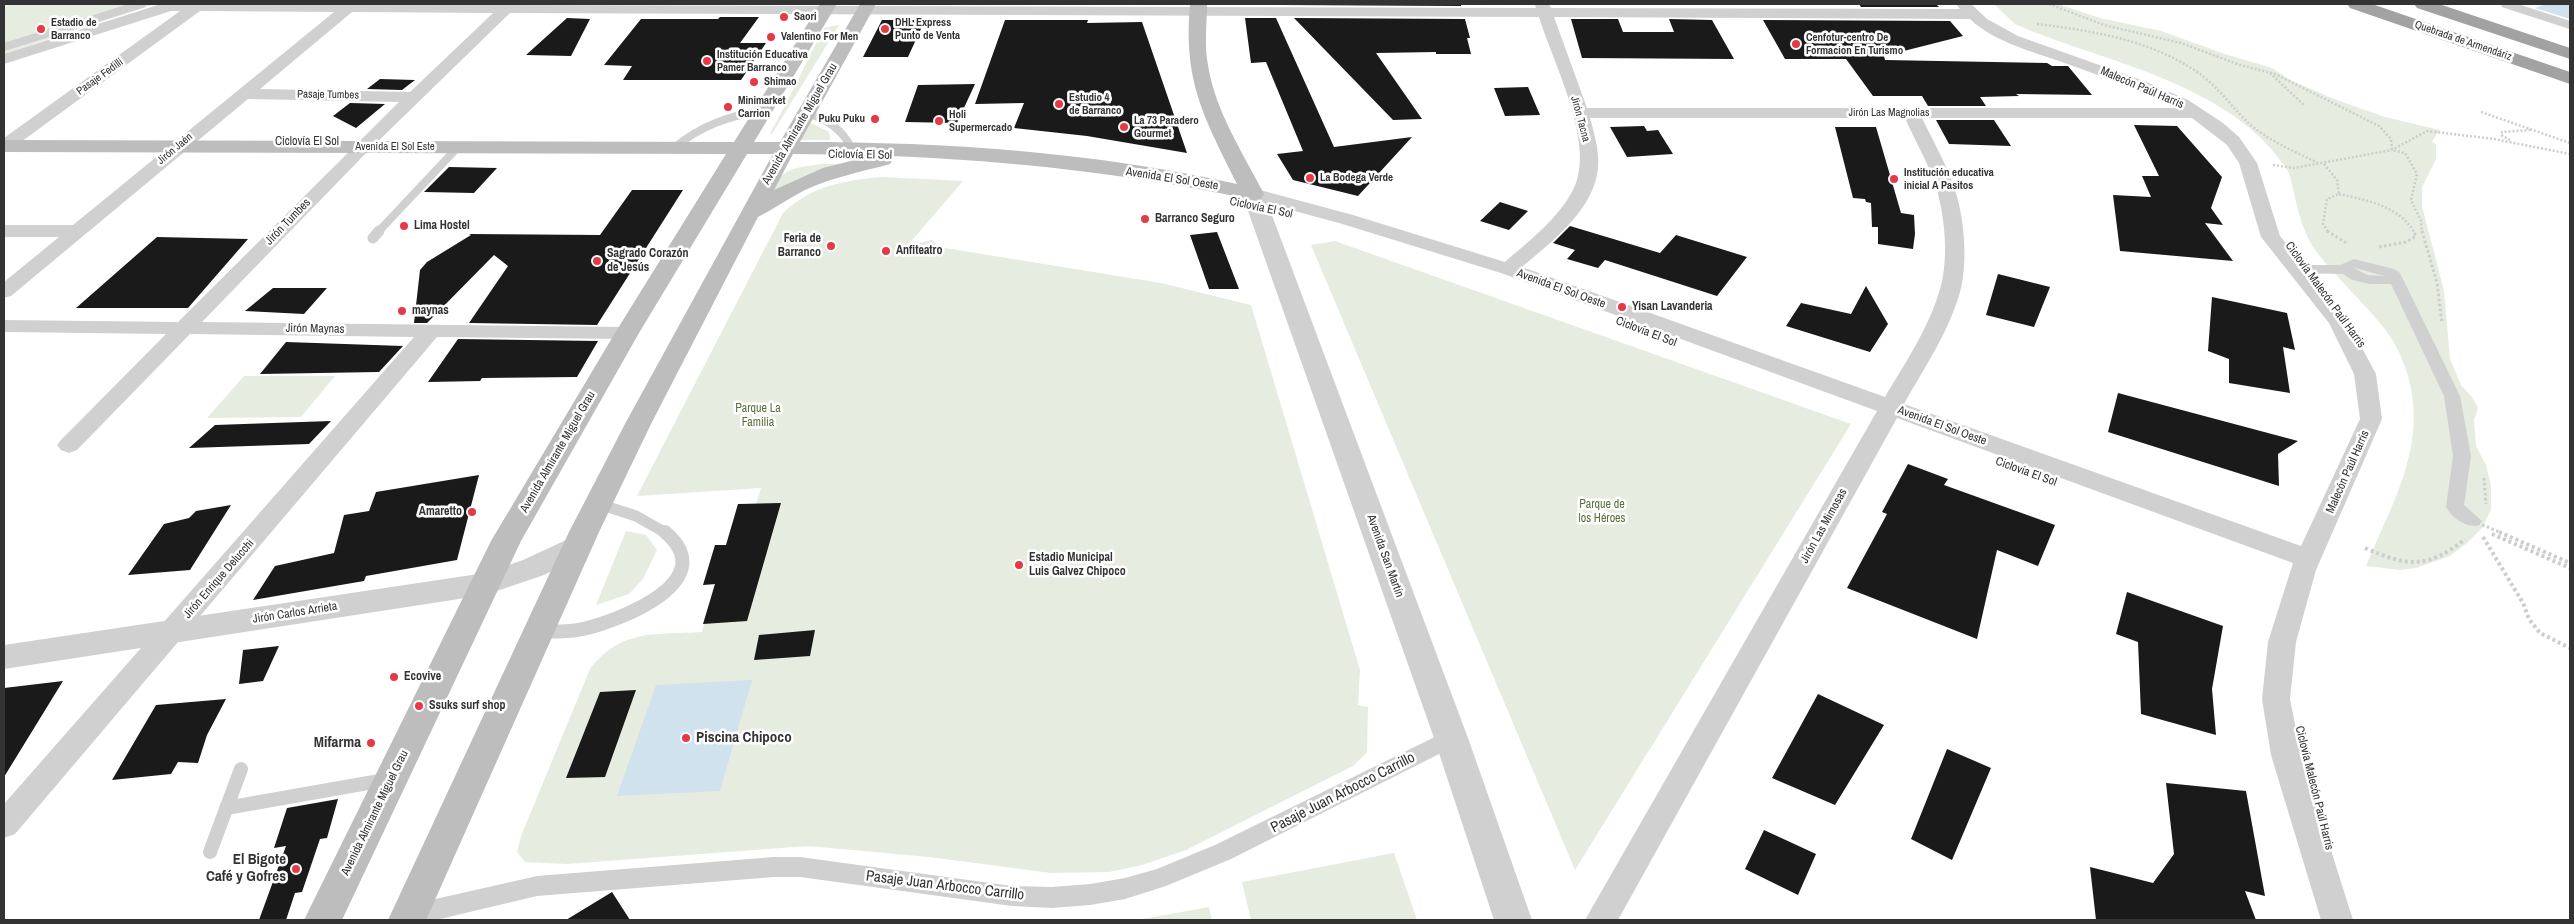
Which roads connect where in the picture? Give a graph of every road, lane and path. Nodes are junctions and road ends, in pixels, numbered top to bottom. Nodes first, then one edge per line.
1 (142, 4) edge
2 (2356, 4) edge
3 (2390, 4) edge
4 (2423, 4) edge
5 (2458, 4) edge
6 (2505, 4) edge
7 (169, 5) edge
8 (198, 5) edge
9 (509, 6) edge
10 (348, 8) junction
11 (826, 8) edge
12 (867, 8) edge
13 (1198, 8) edge
14 (1543, 8) edge
15 (1968, 9) edge
16 (2570, 25) edge
17 (2132, 31) dead end
18 (2127, 39) dead end
19 (2570, 41) edge
20 (4, 48) edge
21 (2570, 54) edge
22 (4, 59) edge
23 (2570, 65) edge
24 (2269, 72) dead end
25 (2570, 78) edge
26 (243, 94) junction
27 (413, 97) junction
28 (2304, 105) dead end
29 (764, 110) junction
30 (806, 112) junction
31 (2481, 112) dead end
32 (1580, 113) junction
33 (1911, 113) junction
34 (2198, 114) junction
35 (2533, 130) junction
36 (2515, 143) junction
37 (2570, 143) edge
38 (4, 146) edge
39 (363, 146) junction
40 (178, 147) junction
41 (458, 147) junction
42 (665, 148) junction
43 (742, 148) junction
44 (786, 148) junction
45 (852, 148) junction
46 (944, 152) junction
47 (2570, 154) edge
48 (2248, 163) junction
49 (2324, 163) junction
50 (715, 191) junction
51 (1253, 194) junction
52 (2339, 194) junction
53 (749, 214) junction
54 (4, 231) edge
55 (77, 231) junction
56 (2416, 236) junction
57 (2422, 237) dead end
58 (373, 238) dead end
59 (2352, 246) dead end
60 (2372, 248) dead end
61 (730, 251) junction
62 (671, 261) junction
63 (1508, 269) junction
64 (2296, 269) junction
65 (4, 292) edge
66 (4, 326) edge
67 (184, 328) junction
68 (432, 330) junction
69 (627, 333) junction
70 (1890, 408) junction
71 (70, 445) dead end
72 (599, 504) junction
73 (2473, 527) junction
74 (579, 544) junction
75 (2364, 548) dead end
76 (2307, 558) junction
77 (2570, 563) edge
78 (2570, 568) edge
79 (485, 584) junction
80 (174, 631) junction
81 (539, 631) junction
82 (4, 657) edge
83 (1451, 738) junction
84 (241, 769) dead end
85 (392, 779) junction
86 (226, 808) junction
87 (4, 826) edge
88 (210, 852) dead end
89 (408, 918) edge
90 (323, 920) edge
91 (1513, 920) edge
92 (1601, 920) edge
93 (2337, 920) edge

1 - 20 lane
2 - 25 highway, Quebrada de Armendáriz
3 - 23 highway
4 - 21 highway, Quebrada de Armendáriz
5 - 19 highway
6 - 16 lane
7 - 8 street
7 - 22 street
8 - 10 street
8 - 38 street, Pasaje Fedilli
9 - 10 street
9 - 11 street
9 - 27 street, Jirón Tumbes
10 - 26 street, Jirón Jaén
11 - 12 street
11 - 29 main road, Avenida Almirante Miguel Grau
12 - 13 street
12 - 30 main road, Avenida Almirante Miguel Grau
13 - 14 street
13 - 51 main road
14 - 15 street
14 - 32 street, Jirón Tacna
15 - 34 street, Malecón Paúl Harris
17 - 18 path
24 - 28 path
26 - 27 street, Pasaje Tumbes
26 - 40 street, Jirón Jaén
27 - 39 street, Jirón Tumbes
29 - 42 lane
29 - 43 main road, Avenida Almirante Miguel Grau
30 - 44 main road, Avenida Almirante Miguel Grau
30 - 45 lane
31 - 35 path
32 - 33 street, Jirón Las Magnolias
32 - 63 street, Jirón Tacna
33 - 34 street, Jirón Las Magnolias
33 - 70 street, Jirón Las Mimosas
34 - 48 street, Malecón Paúl Harris
35 - 36 path
35 - 37 path
36 - 47 path
36 - 49 path
38 - 40 main road, Avenida El Sol Este
39 - 40 main road, Avenida El Sol Este
39 - 41 main road, Avenida El Sol Este
39 - 67 street, Jirón Tumbes
40 - 55 street, Jirón Jaén
41 - 42 main road, Avenida El Sol Este
41 - 58 lane
42 - 43 main road, Avenida El Sol Este
42 - 50 main road
43 - 44 main road, Avenida El Sol Este
43 - 50 main road, Avenida Almirante Miguel Grau
44 - 45 main road, Avenida El Sol Oeste
44 - 53 main road, Avenida Almirante Miguel Grau
45 - 46 main road, Avenida El Sol Oeste
46 - 51 main road, Avenida El Sol Oeste
46 - 53 main road
48 - 49 path
48 - 64 street, Malecón Paúl Harris
49 - 52 path
50 - 62 main road, Avenida Almirante Miguel Grau
51 - 63 street, Avenida El Sol Oeste
51 - 83 street, Avenida San Martín
52 - 56 path
52 - 59 path
53 - 61 main road, Avenida Almirante Miguel Grau
54 - 55 street
55 - 65 street, Jirón Jaén
56 - 57 path
56 - 60 path
61 - 62 main road
61 - 72 main road, Avenida Almirante Miguel Grau
62 - 69 main road, Avenida Almirante Miguel Grau
63 - 70 street, Avenida El Sol Oeste
64 - 73 street
64 - 76 street, Malecón Paúl Harris
66 - 67 street, Jirón Maynas
67 - 68 street, Jirón Maynas
67 - 71 street, Jirón Tumbes
68 - 69 street, Jirón Maynas
68 - 80 street, Jirón Enrique Delucchi
69 - 79 main road, Avenida Almirante Miguel Grau
70 - 76 street, Avenida El Sol Oeste
70 - 92 street, Jirón Las Mimosas
72 - 74 main road, Avenida Almirante Miguel Grau
72 - 81 lane
73 - 75 path
73 - 77 path, bridge
73 - 78 path
74 - 79 street, Jirón Carlos Arrieta
74 - 81 main road, Avenida Almirante Miguel Grau
76 - 93 street, Malecón Paúl Harris
79 - 80 street, Jirón Carlos Arrieta
79 - 85 main road, Avenida Almirante Miguel Grau
80 - 82 street, Jirón Carlos Arrieta
80 - 87 street, Jirón Enrique Delucchi
81 - 89 main road, Avenida Almirante Miguel Grau
83 - 89 street, Pasaje Juan Arbocco Carrillo
83 - 91 street, Avenida San Martín
84 - 86 lane
85 - 86 lane
85 - 90 main road, Avenida Almirante Miguel Grau
86 - 88 lane

